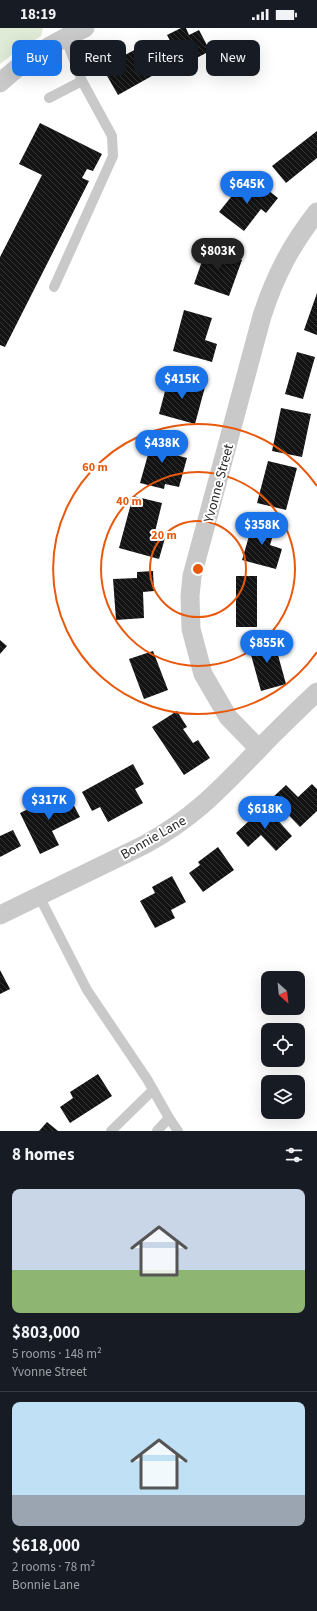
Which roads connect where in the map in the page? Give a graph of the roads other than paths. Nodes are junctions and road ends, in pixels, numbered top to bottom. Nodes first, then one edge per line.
1 (85, 28) edge
2 (63, 32) edge
3 (82, 81) junction
4 (0, 83) edge
5 (49, 98) dead end
6 (314, 223) edge
7 (54, 287) dead end
8 (317, 692) edge
9 (259, 749) junction
10 (39, 896) junction
11 (0, 916) edge
12 (153, 1090) junction
13 (169, 1118) junction
14 (111, 1131) edge
15 (157, 1131) edge
16 (178, 1131) edge

1 - 2 street
2 - 3 lane
2 - 4 street
3 - 5 lane
3 - 7 lane
6 - 9 street, Yvonne Street
8 - 9 street, Bonnie Lane
9 - 10 street, Bonnie Lane
10 - 11 street, Bonnie Lane
10 - 12 lane
12 - 13 lane
12 - 14 lane
13 - 15 lane
13 - 16 lane

